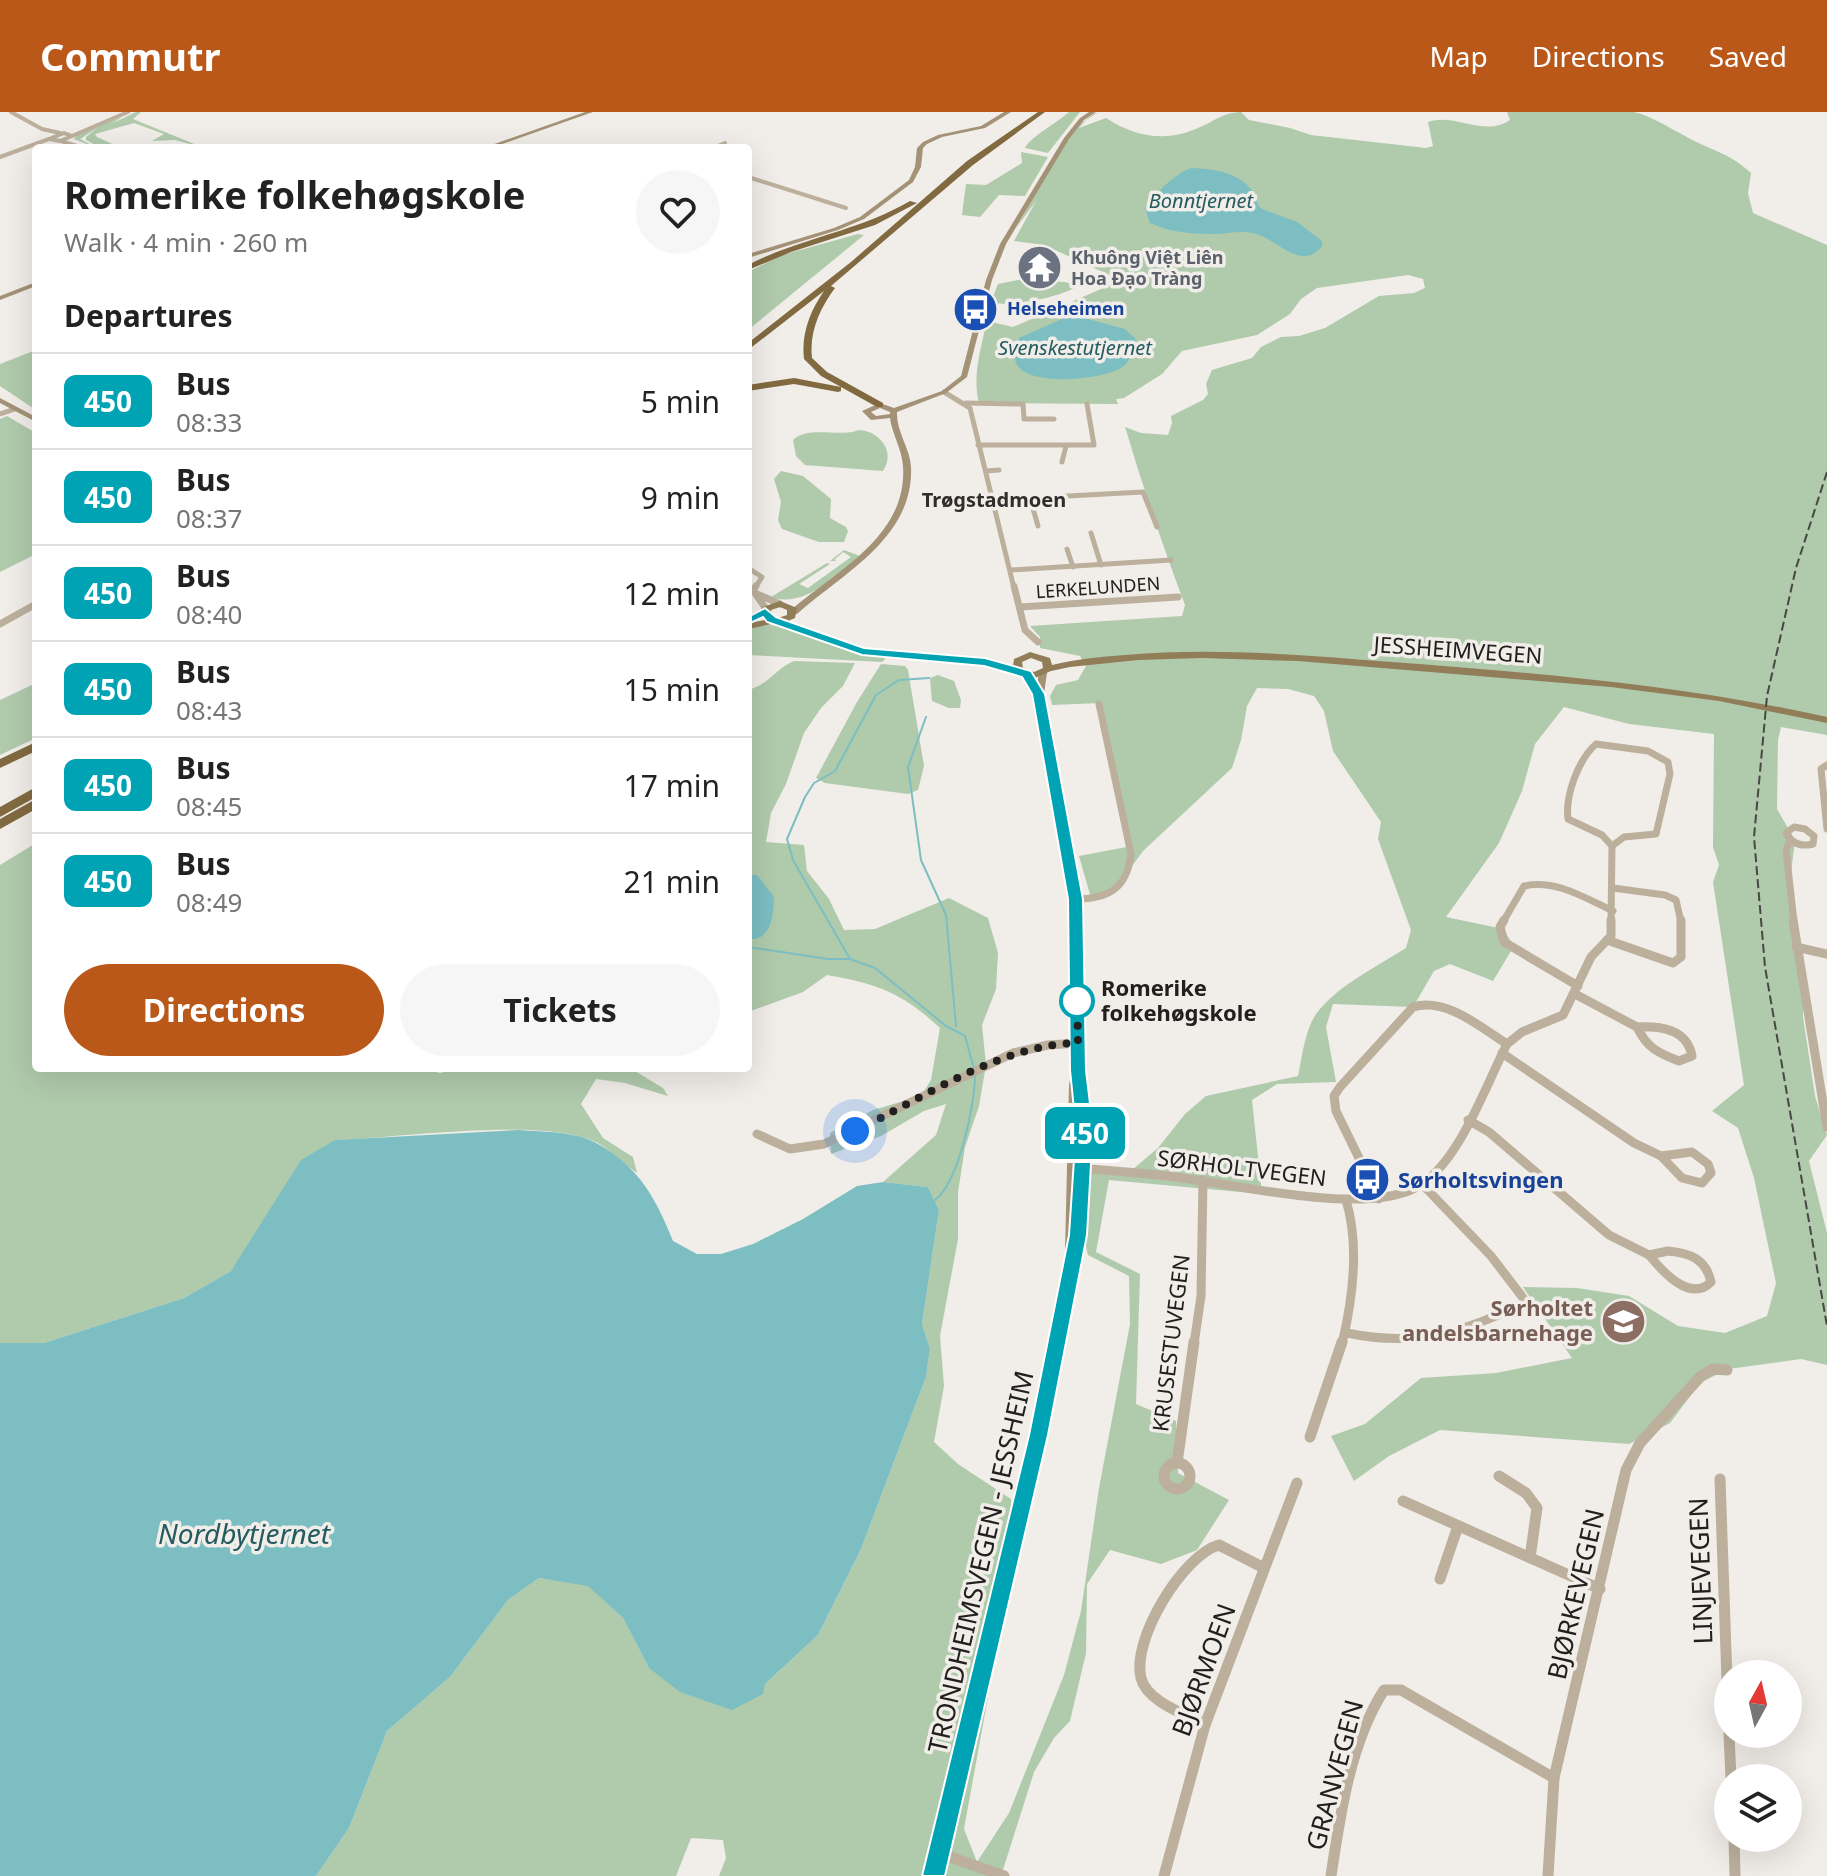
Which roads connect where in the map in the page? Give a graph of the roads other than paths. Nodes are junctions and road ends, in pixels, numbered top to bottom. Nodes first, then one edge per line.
1 (11, 112) edge
2 (126, 112) edge
3 (590, 112) edge
4 (1008, 112) edge
5 (1033, 112) edge
6 (1042, 112) edge
7 (1093, 112) edge
8 (45, 131) junction
9 (60, 133) junction
10 (70, 135) junction
11 (54, 139) junction
12 (37, 144) edge
13 (70, 144) edge
14 (83, 144) edge
15 (498, 144) edge
16 (32, 145) edge
17 (0, 157) edge
18 (752, 178) edge
19 (917, 201) junction
20 (858, 212) junction
21 (752, 255) edge
22 (752, 266) edge
23 (834, 280) junction
24 (32, 286) edge
25 (0, 298) edge
26 (752, 336) edge
27 (752, 344) edge
28 (752, 387) edge
29 (944, 392) junction
30 (0, 400) edge
31 (966, 403) junction
32 (1087, 404) dead end
33 (13, 408) junction
34 (868, 409) junction
35 (888, 409) junction
36 (0, 413) edge
37 (32, 418) edge
38 (879, 419) junction
39 (1054, 419) dead end
40 (896, 432) junction
41 (978, 445) junction
42 (1094, 445) junction
43 (1066, 446) junction
44 (1102, 455) dead end
45 (1062, 462) dead end
46 (999, 470) dead end
47 (986, 471) junction
48 (1030, 498) junction
49 (993, 500) junction
50 (1038, 526) dead end
51 (1157, 527) dead end
52 (1091, 533) dead end
53 (1067, 549) dead end
54 (1171, 560) dead end
55 (1101, 565) junction
56 (1073, 567) junction
57 (1011, 570) junction
58 (752, 571) edge
59 (818, 592) junction
60 (757, 594) junction
61 (1178, 597) dead end
62 (781, 604) junction
63 (32, 606) edge
64 (1020, 607) junction
65 (765, 610) junction
66 (794, 613) junction
67 (752, 620) edge
68 (777, 621) junction
69 (752, 623) edge
70 (0, 624) edge
71 (820, 638) junction
72 (1038, 642) dead end
73 (1043, 657) junction
74 (1083, 661) junction
75 (1022, 668) junction
76 (1046, 671) junction
77 (1039, 694) junction
78 (1099, 704) dead end
79 (1827, 720) edge
80 (32, 748) edge
81 (0, 764) edge
82 (1827, 765) edge
83 (32, 793) edge
84 (32, 805) edge
85 (0, 813) edge
86 (0, 826) edge
87 (1827, 831) edge
88 (1810, 832) junction
89 (1790, 840) junction
90 (1612, 846) junction
91 (1613, 888) junction
92 (1075, 899) junction
93 (1613, 911) junction
94 (1607, 940) junction
95 (1796, 947) junction
96 (1827, 954) edge
97 (1577, 990) junction
98 (1637, 1027) junction
99 (1078, 1043) junction
100 (1507, 1044) junction
101 (1502, 1053) junction
102 (1468, 1120) junction
103 (1827, 1127) edge
104 (757, 1134) dead end
105 (1661, 1156) junction
106 (1079, 1168) junction
107 (1203, 1180) junction
108 (1422, 1184) junction
109 (1379, 1199) junction
110 (1346, 1200) junction
111 (1649, 1255) junction
112 (1347, 1333) junction
113 (1727, 1370) dead end
114 (1310, 1437) dead end
115 (1177, 1463) dead end
116 (1499, 1476) dead end
117 (1720, 1479) dead end
118 (1297, 1483) dead end
119 (1403, 1501) dead end
120 (1458, 1526) junction
121 (1530, 1558) junction
122 (1264, 1568) junction
123 (1440, 1579) dead end
124 (1600, 1589) junction
125 (1726, 1660) edge
126 (1205, 1725) junction
127 (1554, 1778) junction
128 (1734, 1852) edge
129 (939, 1853) junction
130 (933, 1876) edge
131 (1004, 1876) edge
132 (1164, 1876) edge
133 (1331, 1876) edge
134 (1548, 1876) edge
135 (1735, 1876) edge

1 - 8 street
2 - 10 street
3 - 15 main road
4 - 20 main road
5 - 19 highway
6 - 23 highway
7 - 29 main road
8 - 9 street
8 - 11 street
9 - 10 street
9 - 11 street
10 - 11 street
10 - 14 street
11 - 12 street
11 - 13 street
16 - 17 street
18 - 20 street
19 - 22 highway
19 - 26 highway
20 - 21 main road
23 - 27 highway
23 - 35 highway
24 - 25 main road
28 - 34 highway
29 - 31 street
29 - 35 main road
30 - 33 main road
31 - 39 street
31 - 41 street
32 - 42 street
33 - 36 street
33 - 37 main road
34 - 35 main road
34 - 38 main road
35 - 38 main road
35 - 40 main road
38 - 40 main road
40 - 59 main road
41 - 43 street
41 - 47 street
42 - 43 street
42 - 44 street
43 - 45 street
46 - 47 street
47 - 49 street
48 - 49 street
48 - 50 street
48 - 51 street
49 - 57 street
52 - 55 street
53 - 56 street
54 - 55 street
55 - 56 street
56 - 57 street
57 - 64 street
58 - 60 street
59 - 62 main road
59 - 66 main road
60 - 62 street
60 - 65 street
61 - 64 street, LERKELUNDEN
62 - 65 main road
62 - 66 main road
63 - 70 street
64 - 72 street
65 - 67 main road
65 - 68 main road
66 - 68 main road
66 - 71 main road
68 - 69 main road
68 - 71 main road
71 - 75 main road
73 - 74 main road, JESSHEIMVEGEN
73 - 75 main road, JESSHEIMVEGEN
73 - 76 main road
74 - 76 main road, JESSHEIMVEGEN
74 - 79 main road, JESSHEIMVEGEN
75 - 76 main road, JESSHEIMVEGEN
75 - 77 main road, TRONDHEIMSVEGEN - JESSHEIM
76 - 77 main road, TRONDHEIMSVEGEN - JESSHEIM
77 - 92 main road, TRONDHEIMSVEGEN - JESSHEIM
78 - 92 street
80 - 81 highway
82 - 87 street
83 - 85 highway
84 - 86 highway
87 - 88 street
88 - 89 street
88 - 89 street
89 - 95 street
90 - 90 street
90 - 91 street
91 - 93 street
91 - 94 street
92 - 99 main road, TRONDHEIMSVEGEN - JESSHEIM
93 - 94 street
93 - 97 street
94 - 97 street
95 - 96 street
95 - 103 street
97 - 98 street
97 - 100 street
98 - 98 street
99 - 104 street
99 - 106 main road, TRONDHEIMSVEGEN - JESSHEIM
100 - 101 street, SØRHOLTVEGEN
100 - 109 street
101 - 102 street, SØRHOLTVEGEN
101 - 105 street
102 - 108 street, SØRHOLTVEGEN
102 - 111 street
105 - 105 street
106 - 107 street, SØRHOLTVEGEN
106 - 129 main road, TRONDHEIMSVEGEN - JESSHEIM
107 - 110 street, SØRHOLTVEGEN
107 - 115 street, KRUSESTUVEGEN
108 - 109 street, SØRHOLTVEGEN
108 - 112 street
109 - 110 street, SØRHOLTVEGEN
110 - 112 street
111 - 111 street
112 - 114 street
113 - 124 street, BJØRKEVEGEN
116 - 121 street
117 - 125 street, LINJEVEGEN
118 - 122 street, BJØRMOEN
119 - 120 street
120 - 121 street
120 - 123 street
121 - 124 street
122 - 126 street, BJØRMOEN
122 - 126 street
124 - 127 street, BJØRKEVEGEN
126 - 132 street, BJØRMOEN
127 - 133 street, GRANVEGEN
127 - 134 street, BJØRKEVEGEN
128 - 135 street
129 - 130 main road, TRONDHEIMSVEGEN - JESSHEIM
129 - 131 street

